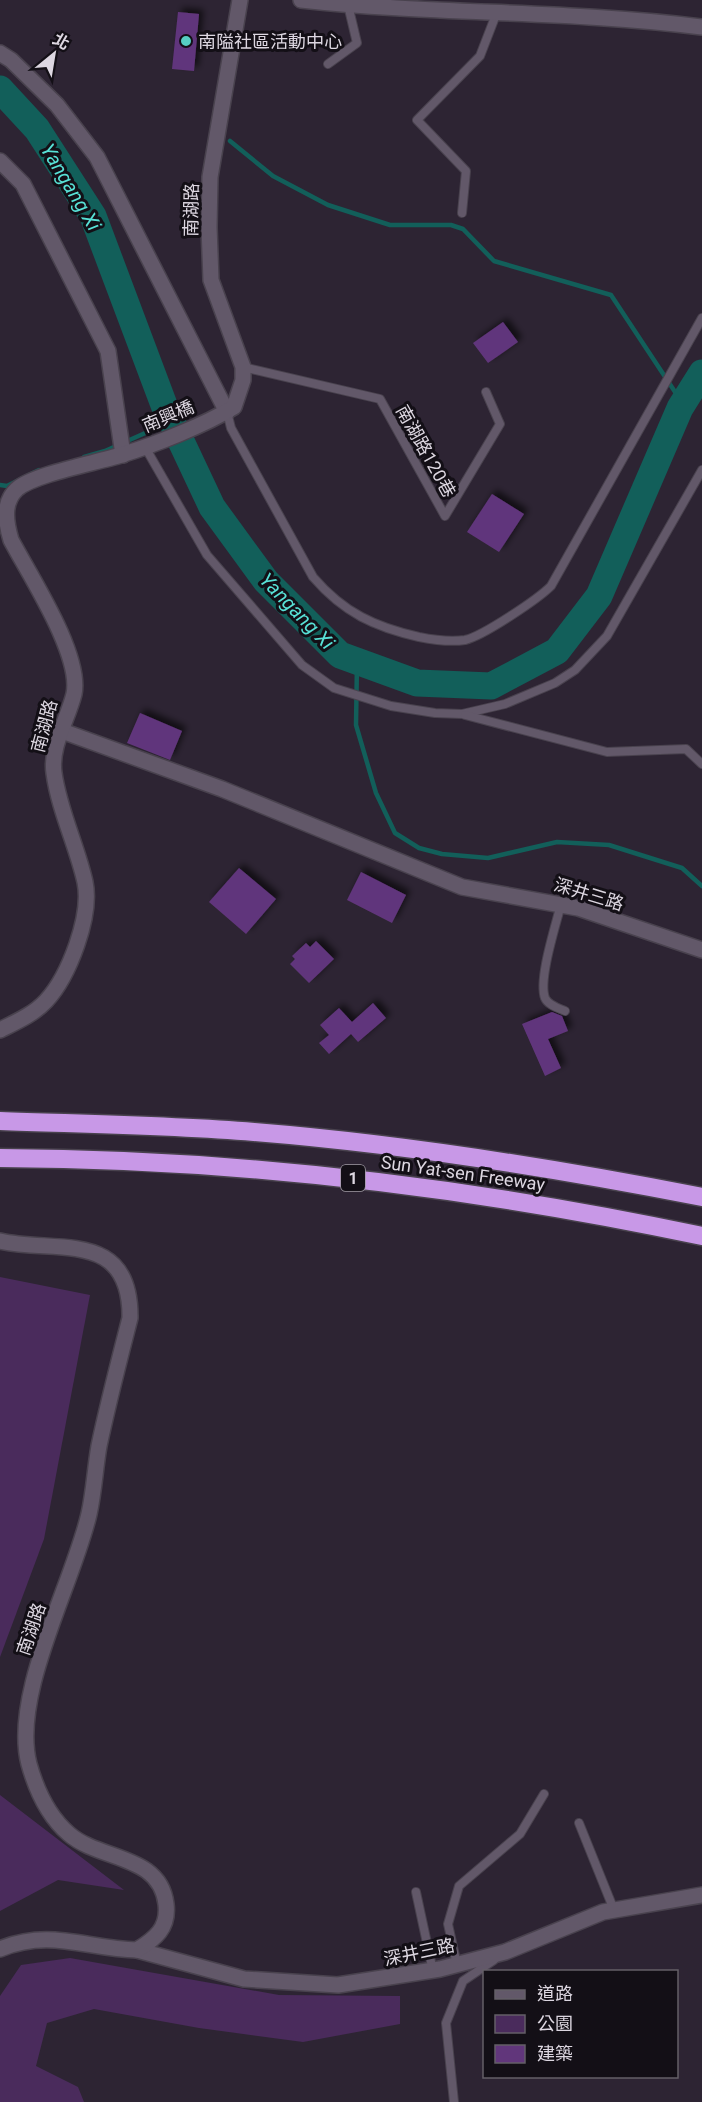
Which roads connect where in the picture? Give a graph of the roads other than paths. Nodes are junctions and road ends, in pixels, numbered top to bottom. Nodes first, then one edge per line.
1 (240, 0) edge
2 (311, 1) edge
3 (348, 5) junction
4 (453, 5) edge
5 (497, 12) junction
6 (702, 27) edge
7 (0, 53) edge
8 (328, 64) dead end
9 (0, 161) edge
10 (462, 213) dead end
11 (702, 318) edge
12 (243, 367) junction
13 (486, 392) dead end
14 (227, 412) junction
15 (145, 447) junction
16 (123, 455) junction
17 (702, 470) edge
18 (462, 714) junction
19 (62, 731) junction
20 (702, 764) edge
21 (561, 904) junction
22 (702, 950) edge
23 (565, 1011) dead end
24 (0, 1030) edge
25 (0, 1121) edge
26 (0, 1158) edge
27 (702, 1197) edge
28 (702, 1236) edge
29 (0, 1241) edge
30 (544, 1794) dead end
31 (579, 1823) dead end
32 (416, 1892) dead end
33 (702, 1895) edge
34 (614, 1910) junction
35 (0, 1949) edge
36 (137, 1950) junction
37 (505, 1952) junction
38 (456, 1965) junction
39 (433, 1971) junction
40 (454, 2102) edge

1 - 12 street, 南湖路
2 - 3 street
3 - 4 street
3 - 8 lane
4 - 5 street
5 - 6 street
5 - 10 lane
7 - 14 street
9 - 16 street
11 - 14 lane
12 - 13 lane, 南湖路120巷
12 - 14 street
14 - 15 street, 南興橋
15 - 16 street, 南興橋
15 - 18 lane
16 - 19 street, 南湖路
17 - 18 lane
18 - 20 lane
19 - 21 street, 深井三路
19 - 24 street, 南湖路
21 - 22 street, 深井三路
21 - 23 lane
25 - 27 highway, Sun Yat-sen Freeway / 1
26 - 28 highway, Sun Yat-sen Freeway / 1
29 - 36 street, 南湖路
30 - 38 lane
31 - 34 lane
32 - 39 lane
33 - 34 street, 深井三路
34 - 37 street, 深井三路
35 - 36 street
36 - 39 street, 深井三路
37 - 38 street, 深井三路
37 - 40 lane
38 - 39 street, 深井三路

